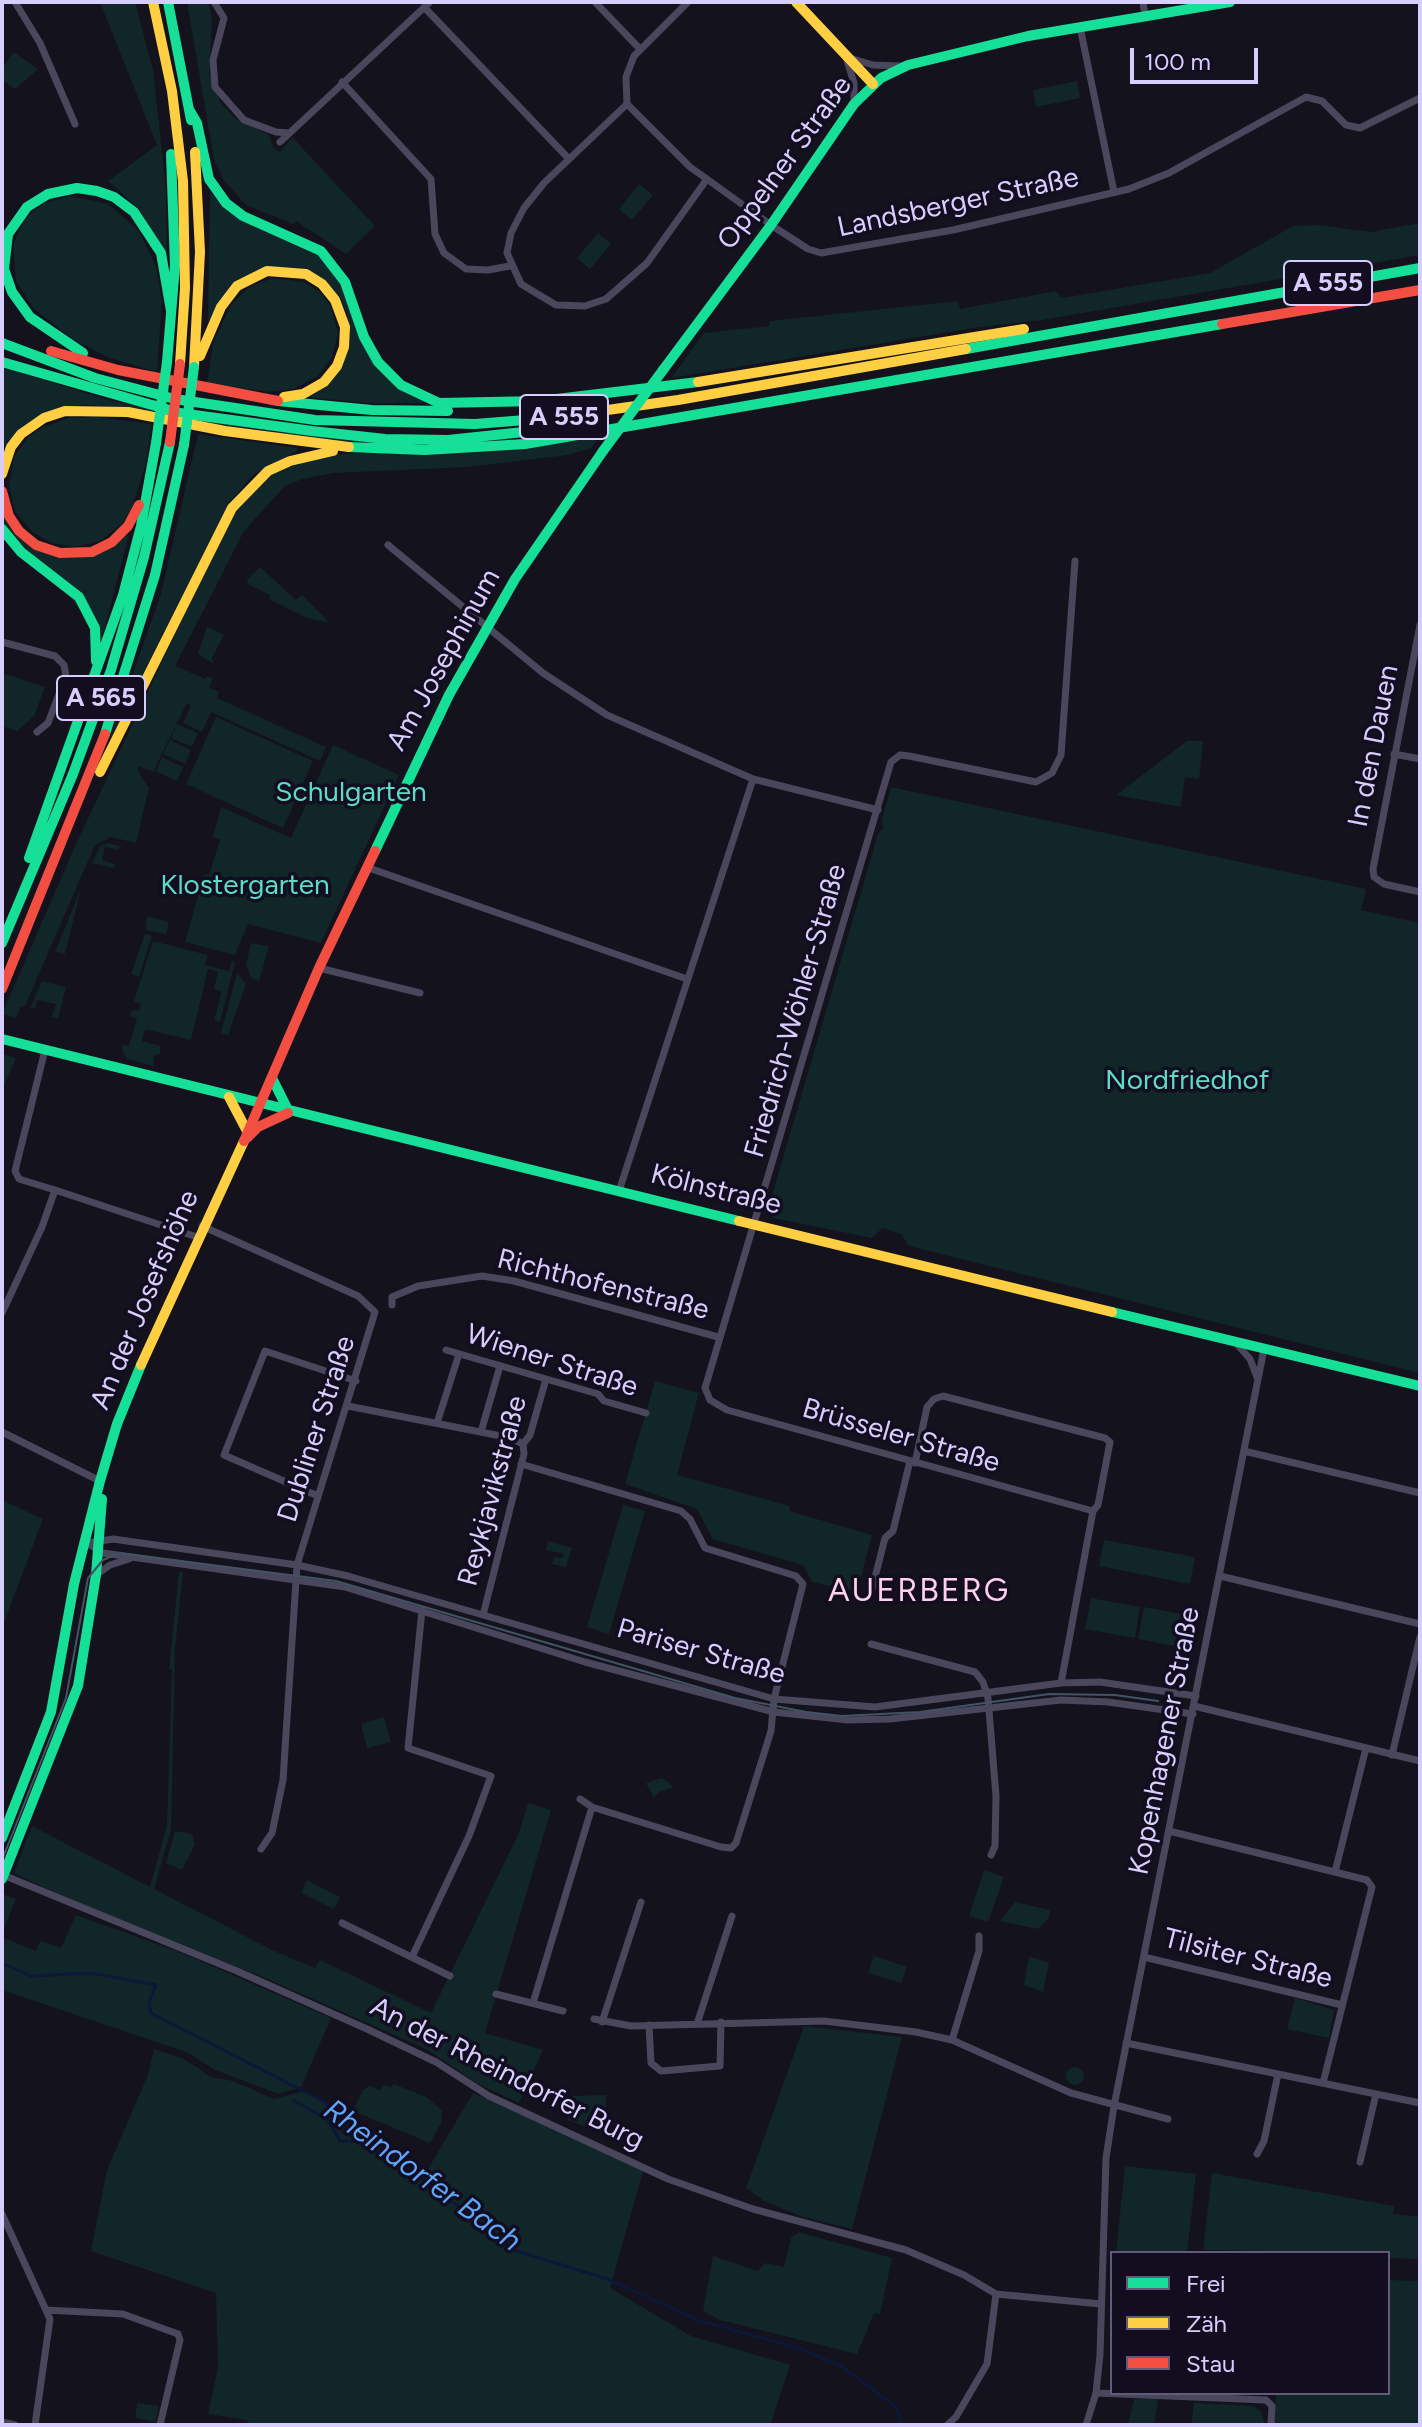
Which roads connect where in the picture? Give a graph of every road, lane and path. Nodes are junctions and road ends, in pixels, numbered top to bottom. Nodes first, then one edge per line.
1 (15, 2) edge
2 (153, 2) edge
3 (168, 2) edge
4 (214, 2) edge
5 (413, 2) edge
6 (595, 2) edge
7 (688, 2) edge
8 (796, 2) edge
9 (1143, 2) edge
10 (1230, 2) edge
11 (425, 6) edge
12 (1145, 16) junction
13 (1080, 27) junction
14 (639, 48) junction
15 (845, 55) junction
16 (908, 65) junction
17 (342, 82) junction
18 (873, 84) junction
19 (172, 91) junction
20 (1420, 98) edge
21 (627, 104) junction
22 (854, 104) junction
23 (190, 111) junction
24 (75, 124) dead end
25 (290, 133) junction
26 (280, 142) dead end
27 (569, 159) junction
28 (707, 179) junction
29 (1114, 192) junction
30 (771, 225) junction
31 (510, 266) junction
32 (1420, 268) edge
33 (1420, 290) edge
34 (1235, 299) junction
35 (171, 311) junction
36 (2, 333) edge
37 (2, 343) edge
38 (895, 361) junction
39 (2, 362) edge
40 (194, 367) junction
41 (128, 371) junction
42 (257, 396) junction
43 (671, 416) junction
44 (357, 448) junction
45 (603, 451) joint
46 (2, 474) edge
47 (2, 491) edge
48 (146, 491) junction
49 (2, 529) edge
50 (388, 545) dead end
51 (1075, 561) dead end
52 (1420, 625) edge
53 (485, 627) junction
54 (2, 642) edge
55 (93, 681) junction
56 (37, 732) dead end
57 (1394, 754) junction
58 (1420, 759) edge
59 (753, 779) junction
60 (878, 810) junction
61 (65, 839) junction
62 (366, 867) junction
63 (1420, 892) edge
64 (2, 930) edge
65 (2, 943) edge
66 (319, 968) junction
67 (687, 979) junction
68 (2, 989) edge
69 (420, 993) dead end
70 (2, 1039) edge
71 (45, 1050) junction
72 (273, 1080) junction
73 (229, 1097) junction
74 (259, 1105) junction
75 (289, 1112) junction
76 (245, 1136) junction
77 (55, 1190) junction
78 (619, 1191) junction
79 (756, 1224) junction
80 (202, 1226) junction
81 (197, 1237) junction
82 (392, 1305) dead end
83 (2, 1313) edge
84 (718, 1337) junction
85 (1235, 1342) junction
86 (1264, 1349) junction
87 (446, 1350) dead end
88 (459, 1354) junction
89 (500, 1366) junction
90 (546, 1379) junction
91 (356, 1381) junction
92 (1258, 1384) junction
93 (1420, 1386) edge
94 (348, 1406) junction
95 (646, 1413) dead end
96 (437, 1423) junction
97 (2, 1432) edge
98 (481, 1432) junction
99 (523, 1444) junction
100 (1244, 1451) junction
101 (912, 1462) junction
102 (521, 1464) junction
103 (100, 1481) junction
104 (1420, 1493) edge
105 (318, 1496) junction
106 (1093, 1511) junction
107 (98, 1539) junction
108 (87, 1543) junction
109 (97, 1551) junction
110 (133, 1557) junction
111 (297, 1565) junction
112 (96, 1575) junction
113 (1220, 1576) junction
114 (297, 1578) junction
115 (871, 1593) dead end
116 (422, 1610) junction
117 (483, 1615) junction
118 (1420, 1624) edge
119 (1420, 1637) edge
120 (871, 1644) dead end
121 (1061, 1683) junction
122 (987, 1694) junction
123 (1196, 1696) junction
124 (774, 1699) junction
125 (989, 1707) junction
126 (1193, 1710) junction
127 (774, 1712) junction
128 (1366, 1748) junction
129 (1392, 1755) junction
130 (1420, 1761) edge
131 (580, 1799) dead end
132 (592, 1807) junction
133 (1169, 1831) junction
134 (2, 1838) edge
135 (261, 1849) dead end
136 (991, 1855) dead end
137 (1335, 1872) junction
138 (3, 1877) edge
139 (641, 1902) dead end
140 (732, 1916) dead end
141 (342, 1923) dead end
142 (979, 1936) dead end
143 (412, 1957) junction
144 (1144, 1957) junction
145 (450, 1976) dead end
146 (496, 1994) dead end
147 (533, 2003) junction
148 (1342, 2005) junction
149 (563, 2011) dead end
150 (721, 2022) junction
151 (697, 2024) junction
152 (649, 2025) junction
153 (952, 2040) junction
154 (1126, 2043) junction
155 (1278, 2074) junction
156 (1323, 2083) junction
157 (1376, 2094) junction
158 (1420, 2103) edge
159 (1114, 2106) junction
160 (1168, 2119) dead end
161 (1257, 2154) dead end
162 (1360, 2162) dead end
163 (2, 2214) edge
164 (996, 2294) junction
165 (1101, 2304) junction
166 (46, 2310) junction
167 (1096, 2393) junction
168 (1110, 2394) edge
169 (1145, 2395) edge
170 (2, 2422) edge
171 (15, 2425) edge
172 (35, 2425) edge
173 (160, 2425) edge
174 (947, 2425) edge
175 (1086, 2425) edge
176 (1271, 2425) edge

1 - 24 street
2 - 19 main road, A 565
3 - 23 main road, A 565
4 - 25 street
5 - 11 street
6 - 14 street
7 - 14 street
8 - 15 main road
9 - 12 street
10 - 12 main road, Oppelner Straße
11 - 17 street
11 - 27 street
12 - 13 main road, Oppelner Straße
13 - 16 main road, Oppelner Straße
13 - 29 street, Landsberger Straße
14 - 21 street
15 - 16 street
15 - 18 main road
15 - 22 street
16 - 18 main road, Oppelner Straße
17 - 25 street
17 - 31 street
18 - 22 main road, Oppelner Straße
19 - 35 main road
19 - 65 main road, A 565, bridge
20 - 29 street, Landsberger Straße
21 - 27 street
21 - 28 street, Landsberger Straße
22 - 30 main road, Oppelner Straße
23 - 34 main road
23 - 40 main road, A 565
25 - 26 street
27 - 31 street
28 - 30 street, Landsberger Straße
28 - 31 street
29 - 30 street, Landsberger Straße
30 - 45 main road, Oppelner Straße, bridge
32 - 34 main road, A 555
33 - 43 main road, A 555
34 - 38 main road, A 555
35 - 41 main road
35 - 48 main road, bridge
36 - 41 main road
37 - 38 main road, A 555
38 - 42 main road
39 - 43 main road, A 555
40 - 42 main road
40 - 61 main road, A 565, bridge
41 - 42 main road
43 - 44 main road
44 - 46 main road
44 - 61 main road
45 - 53 main road, Am Josephinum
47 - 48 main road
48 - 55 main road
49 - 55 main road
50 - 53 street
51 - 60 street, Friedrich-Wöhler-Straße
52 - 57 street, In den Dauen
53 - 59 street
53 - 62 main road, Am Josephinum
54 - 56 street
55 - 64 main road
57 - 58 street
57 - 63 street, In den Dauen
59 - 60 street
59 - 67 street
60 - 79 street, Friedrich-Wöhler-Straße
61 - 68 main road, A 565
62 - 66 main road, Am Josephinum
62 - 67 street
66 - 69 street
66 - 72 main road, Am Josephinum
67 - 78 street
70 - 71 main road, Kölnstraße
71 - 73 main road, Kölnstraße
71 - 77 street
72 - 74 main road, Am Josephinum
72 - 75 main road
73 - 74 main road, Kölnstraße
73 - 76 main road
74 - 75 main road, Kölnstraße
74 - 76 main road, An der Josefshöhe
75 - 76 main road, An der Josefshöhe
75 - 78 main road, Kölnstraße
76 - 80 main road, An der Josefshöhe
77 - 81 street
77 - 83 street
78 - 79 main road, Kölnstraße
79 - 84 street, Brüsseler Straße
79 - 85 main road, Kölnstraße
80 - 81 main road, An der Josefshöhe
80 - 91 street, Dubliner Straße
81 - 103 main road, An der Josefshöhe
82 - 84 street, Richthofenstraße
84 - 101 street, Brüsseler Straße
85 - 86 main road, Kölnstraße
85 - 92 street
86 - 92 street, Kopenhagener Straße
86 - 93 main road, Kölnstraße
87 - 88 street, Wiener Straße
88 - 89 street, Wiener Straße
88 - 96 street
89 - 90 street, Wiener Straße
89 - 98 street
90 - 95 street, Wiener Straße
90 - 99 street, Reykjavikstraße
91 - 94 street, Dubliner Straße
91 - 105 street
92 - 100 street, Kopenhagener Straße
94 - 96 street
94 - 105 street, Dubliner Straße
96 - 98 street
97 - 103 street
98 - 99 street
99 - 102 street, Reykjavikstraße
100 - 104 street
100 - 113 street, Kopenhagener Straße
101 - 106 street, Brüsseler Straße
101 - 106 street
101 - 115 street
102 - 117 street, Reykjavikstraße
102 - 124 street
103 - 107 main road, An der Josefshöhe
103 - 108 main road, An der Josefshöhe
105 - 111 street, Dubliner Straße
106 - 121 street
107 - 108 street
107 - 109 main road, An der Josefshöhe
107 - 111 street, Pariser Straße
108 - 109 street
108 - 134 main road, An der Josefshöhe
109 - 110 street, Pariser Straße
109 - 112 main road, An der Josefshöhe
110 - 112 street
110 - 114 street, Pariser Straße
111 - 114 street
111 - 117 street, Pariser Straße
112 - 138 main road, An der Josefshöhe
113 - 118 street
113 - 123 street, Kopenhagener Straße
114 - 116 street, Pariser Straße
114 - 135 street
116 - 127 street, Pariser Straße
116 - 143 street
117 - 124 street, Pariser Straße
119 - 129 street
120 - 122 street
121 - 122 street, Pariser Straße
121 - 123 street, Pariser Straße
122 - 124 street, Pariser Straße
122 - 125 street
123 - 126 street, Kopenhagener Straße
124 - 127 street
125 - 126 street, Pariser Straße
125 - 127 street, Pariser Straße
125 - 136 street
126 - 128 street, Pariser Straße
126 - 133 street, Kopenhagener Straße
127 - 132 street
128 - 129 street, Pariser Straße
128 - 137 street
129 - 130 street, Pariser Straße
131 - 132 street
132 - 147 street
133 - 137 street, Tilsiter Straße
133 - 144 street, Kopenhagener Straße
137 - 148 street, Tilsiter Straße
138 - 164 street, An der Rheindorfer Burg
139 - 152 street
140 - 151 street
141 - 143 street
142 - 153 street
143 - 145 street
144 - 148 street, Tilsiter Straße
144 - 154 street, Kopenhagener Straße
146 - 147 street
147 - 149 street
148 - 156 street, Tilsiter Straße
150 - 151 street
150 - 152 street
150 - 153 street
151 - 152 street
153 - 159 street
154 - 155 street
154 - 159 street, Kopenhagener Straße
155 - 156 street
155 - 161 street
156 - 157 street
157 - 158 street
157 - 162 street
159 - 160 street
159 - 165 street, Kopenhagener Straße
163 - 166 street
164 - 165 street, An der Rheindorfer Burg
164 - 174 street
165 - 167 street, Kopenhagener Straße
166 - 172 street
166 - 173 street
167 - 168 street
167 - 175 street, Kopenhagener Straße
169 - 176 street
170 - 171 street

